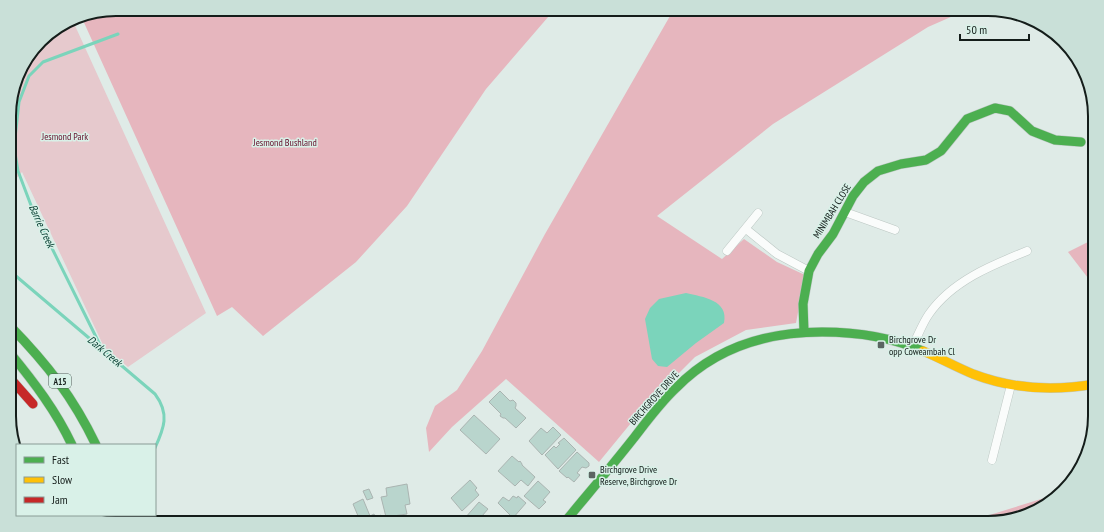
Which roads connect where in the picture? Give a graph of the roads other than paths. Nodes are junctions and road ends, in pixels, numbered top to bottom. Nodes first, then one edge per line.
1 (1081, 142) dead end
2 (845, 212) junction
3 (758, 214) dead end
4 (746, 229) junction
5 (895, 230) dead end
6 (726, 251) dead end
7 (1027, 251) dead end
8 (808, 271) junction
9 (16, 332) edge
10 (804, 332) junction
11 (912, 347) junction
12 (16, 360) edge
13 (16, 385) edge
14 (1010, 385) junction
15 (1088, 385) edge
16 (33, 404) dead end
17 (64, 426) junction
18 (68, 444) edge
19 (72, 444) edge
20 (96, 444) edge
21 (992, 460) dead end
22 (570, 516) edge

1 - 2 main road, MINIMBAH CLOSE
2 - 5 street
2 - 8 main road, MINIMBAH CLOSE
3 - 4 street
4 - 6 street
4 - 8 street
7 - 11 street
8 - 10 main road, MINIMBAH CLOSE
9 - 20 main road, A15
10 - 11 main road, BIRCHGROVE DRIVE
10 - 22 main road, BIRCHGROVE DRIVE
11 - 14 main road, BIRCHGROVE DRIVE
12 - 17 main road, A15
13 - 16 main road
14 - 15 main road, BIRCHGROVE DRIVE
14 - 21 street
17 - 18 main road
17 - 19 main road, A15

